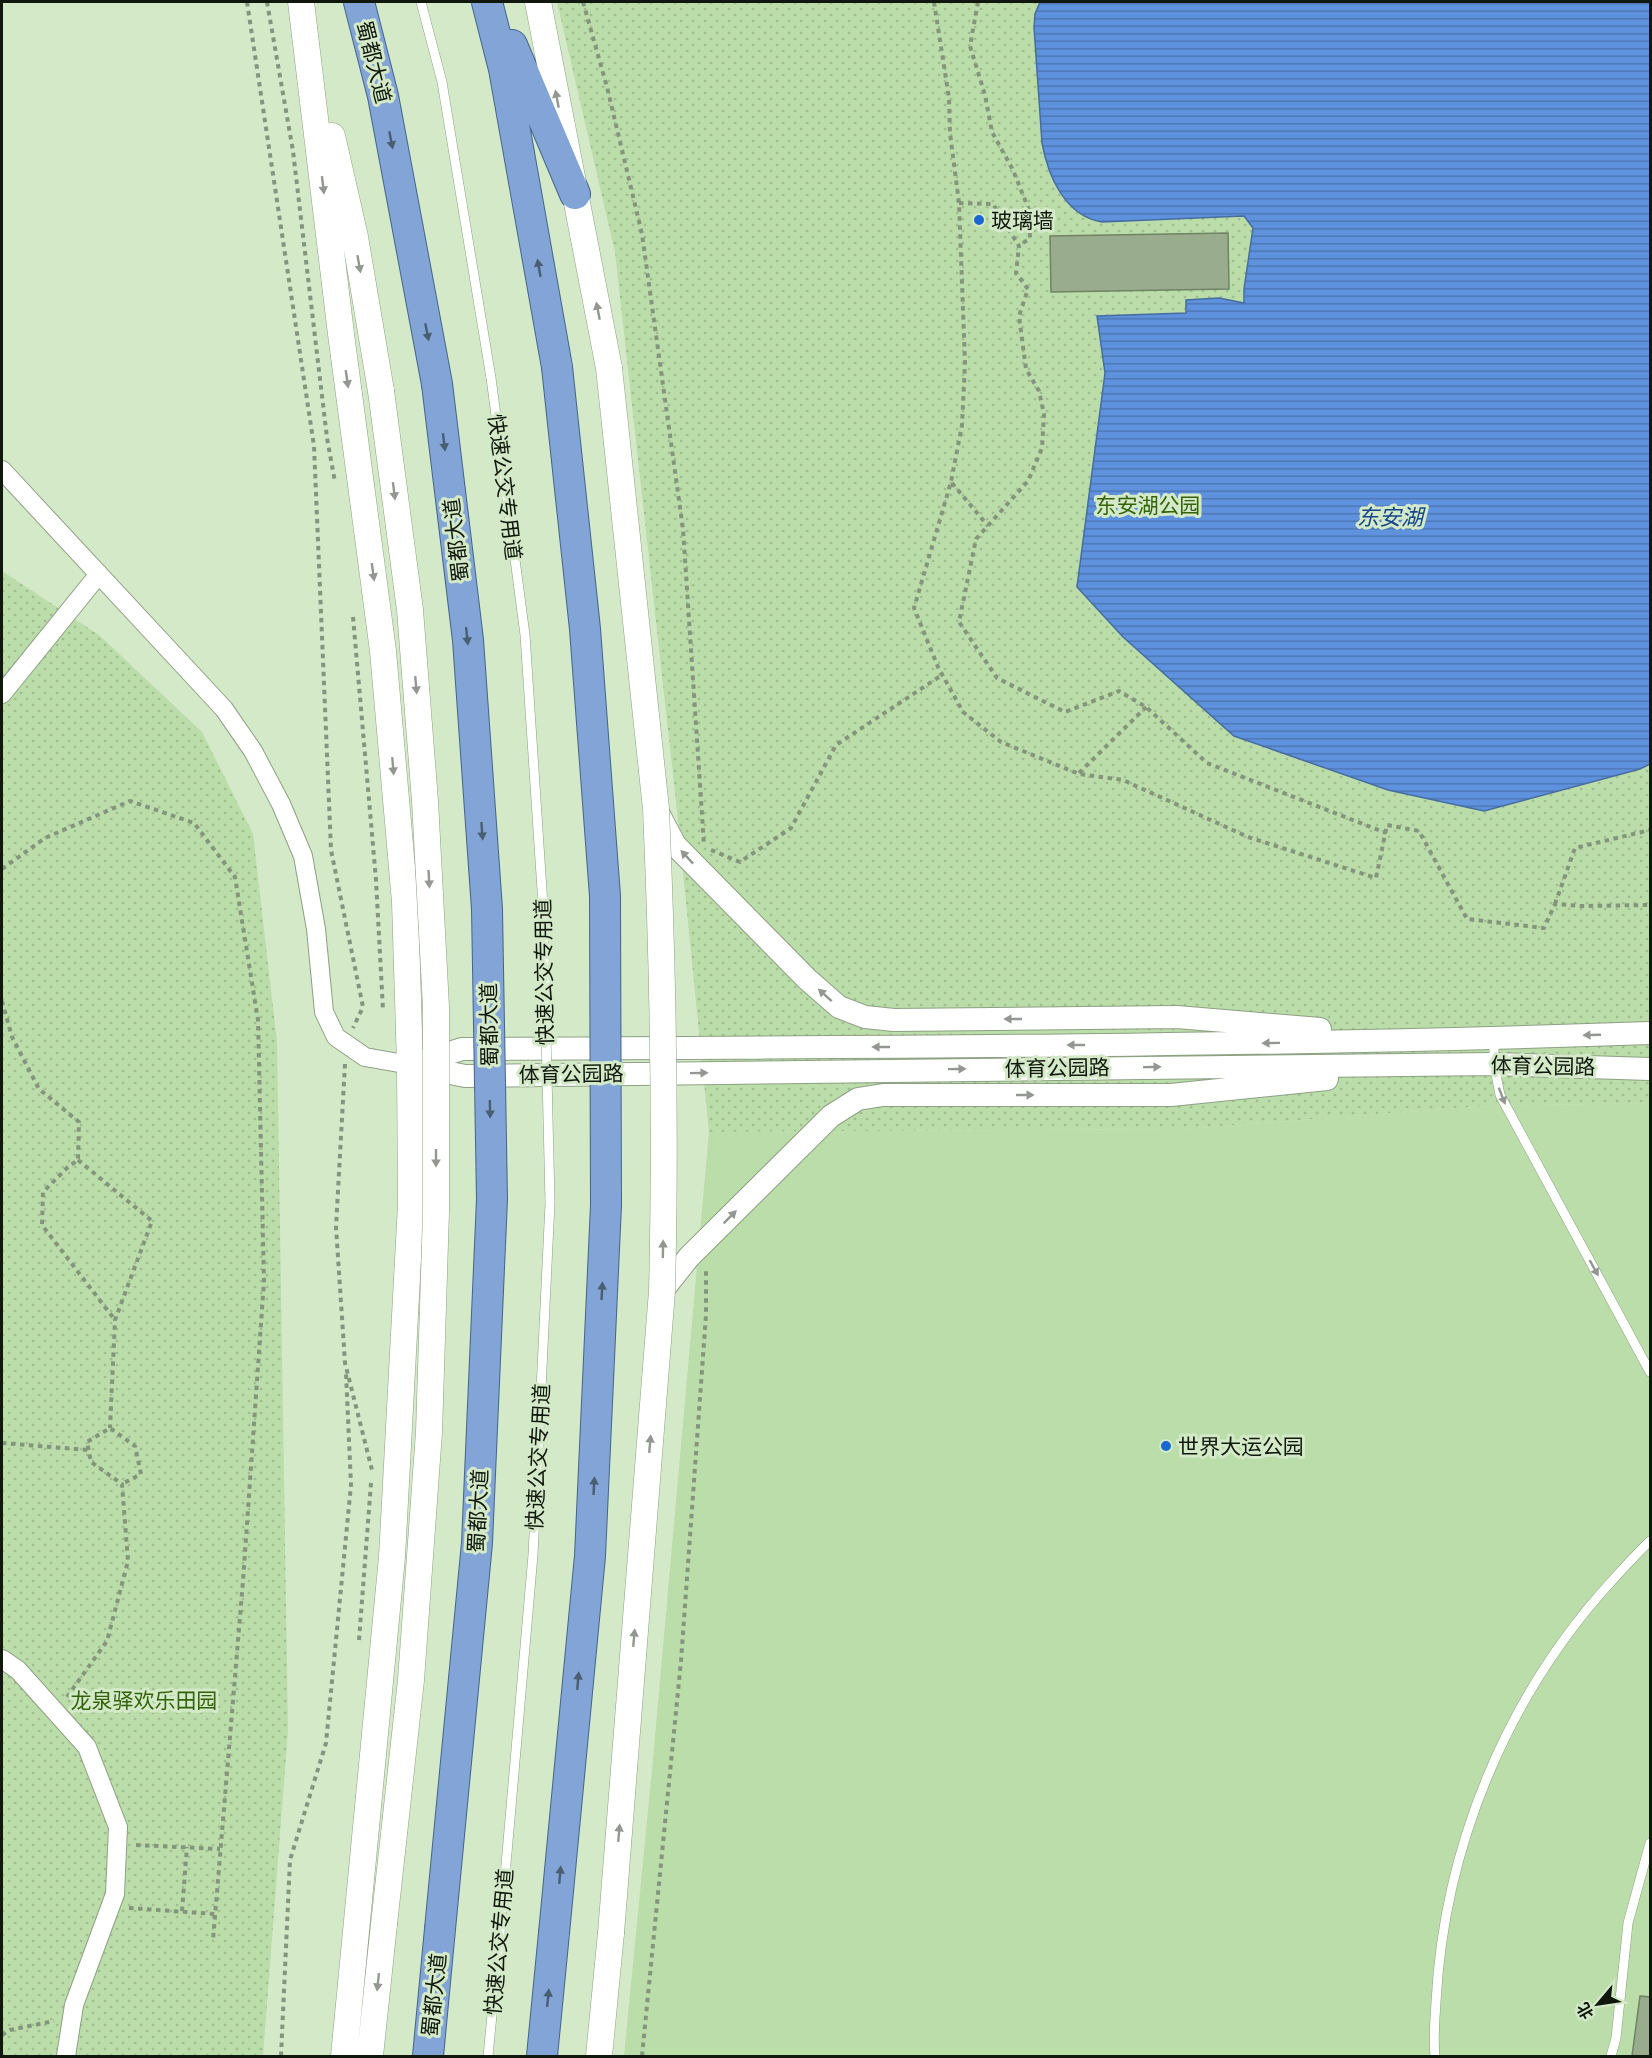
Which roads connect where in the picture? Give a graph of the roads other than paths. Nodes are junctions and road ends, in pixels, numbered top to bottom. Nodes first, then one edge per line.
1 (301, 2) edge
2 (359, 2) edge
3 (421, 2) edge
4 (486, 2) edge
5 (493, 2) edge
6 (538, 2) edge
7 (575, 194) junction
8 (2, 470) edge
9 (99, 574) junction
10 (2, 694) edge
11 (656, 809) junction
12 (1650, 1033) edge
13 (1494, 1038) junction
14 (1448, 1040) junction
15 (1494, 1064) junction
16 (410, 1065) junction
17 (1450, 1066) junction
18 (1650, 1069) edge
19 (662, 1291) junction
20 (1650, 1372) edge
21 (1650, 1541) edge
22 (2, 1659) edge
23 (1650, 1843) edge
24 (66, 2056) edge
25 (344, 2056) edge
26 (369, 2056) edge
27 (428, 2056) edge
28 (488, 2056) edge
29 (542, 2056) edge
30 (599, 2056) edge
31 (1435, 2056) edge
32 (1611, 2056) edge

1 -> 16 main road
1 -> 26 main road, bridge
2 -> 27 highway, 蜀都大道, bridge
3 - 28 lane, 快速公交专用道, bridge
29 -> 4 highway, bridge
5 - 7 highway
7 -> 6 main road
11 -> 7 main road, bridge
8 - 9 street
9 - 10 street
9 - 16 street
14 -> 11 street
19 -> 11 main road, bridge
12 -> 13 street, 体育公园路
13 - 14 street, 体育公园路
13 - 15 lane
14 -> 16 street, 体育公园路
15 - 17 street, 体育公园路
15 - 18 street, 体育公园路
15 -> 20 lane
16 -> 17 street, 体育公园路
16 - 25 main road
19 -> 17 street
30 -> 19 main road, bridge
21 - 31 lane
22 - 24 street
23 - 32 lane

